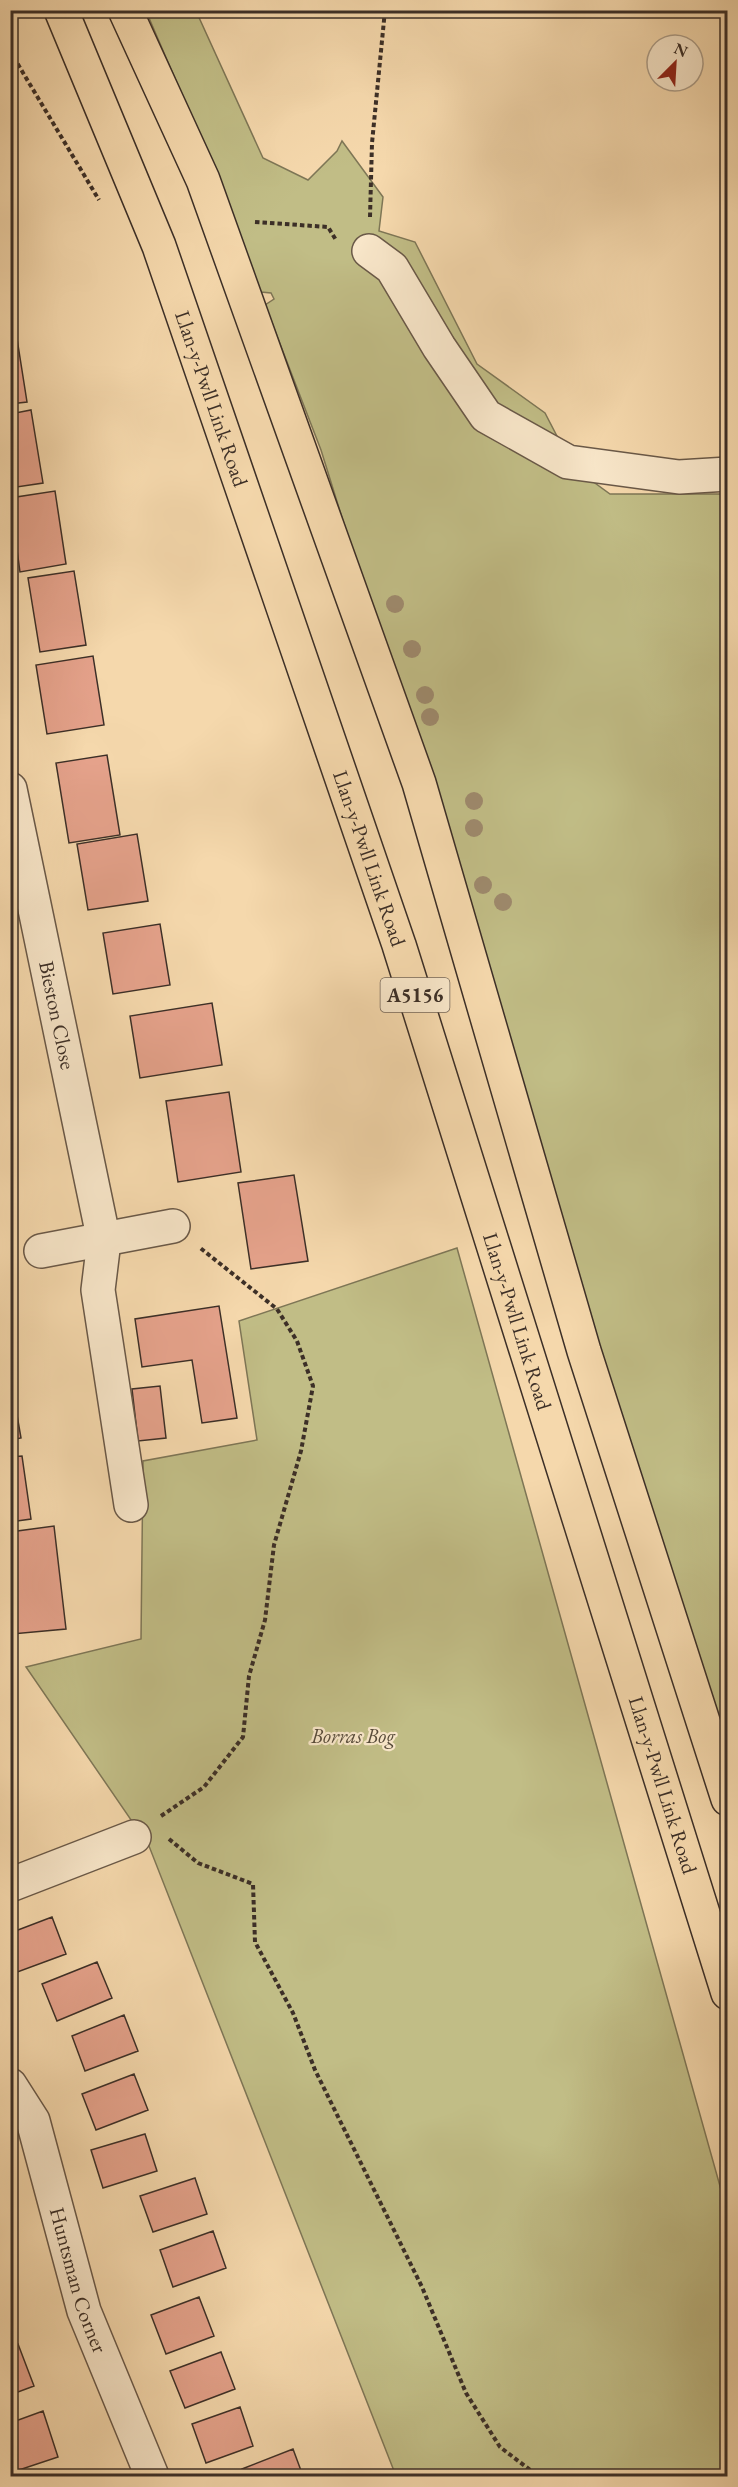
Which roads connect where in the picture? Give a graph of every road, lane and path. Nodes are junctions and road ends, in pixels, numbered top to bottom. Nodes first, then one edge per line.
1 (61, 10) edge
2 (125, 10) edge
3 (385, 10) edge
4 (369, 251) joint
5 (728, 474) edge
6 (10, 789) edge
7 (173, 1226) joint
8 (104, 1240) junction
9 (41, 1251) dead end
10 (131, 1505) dead end
11 (728, 1799) edge
12 (144, 1829) junction
13 (10, 1885) edge
14 (728, 1993) edge
15 (10, 2085) edge
16 (152, 2476) edge
17 (538, 2476) edge

1 - 14 highway, Llan-y-Pwll Link Road / A5156
2 - 11 highway, A5156
3 - 4 path
4 - 5 street
6 - 8 street, Bieston Close
7 - 8 street
7 - 12 path
8 - 9 street
8 - 10 street, Bieston Close
12 - 13 street
12 - 17 path
15 - 16 street, Huntsman Corner

